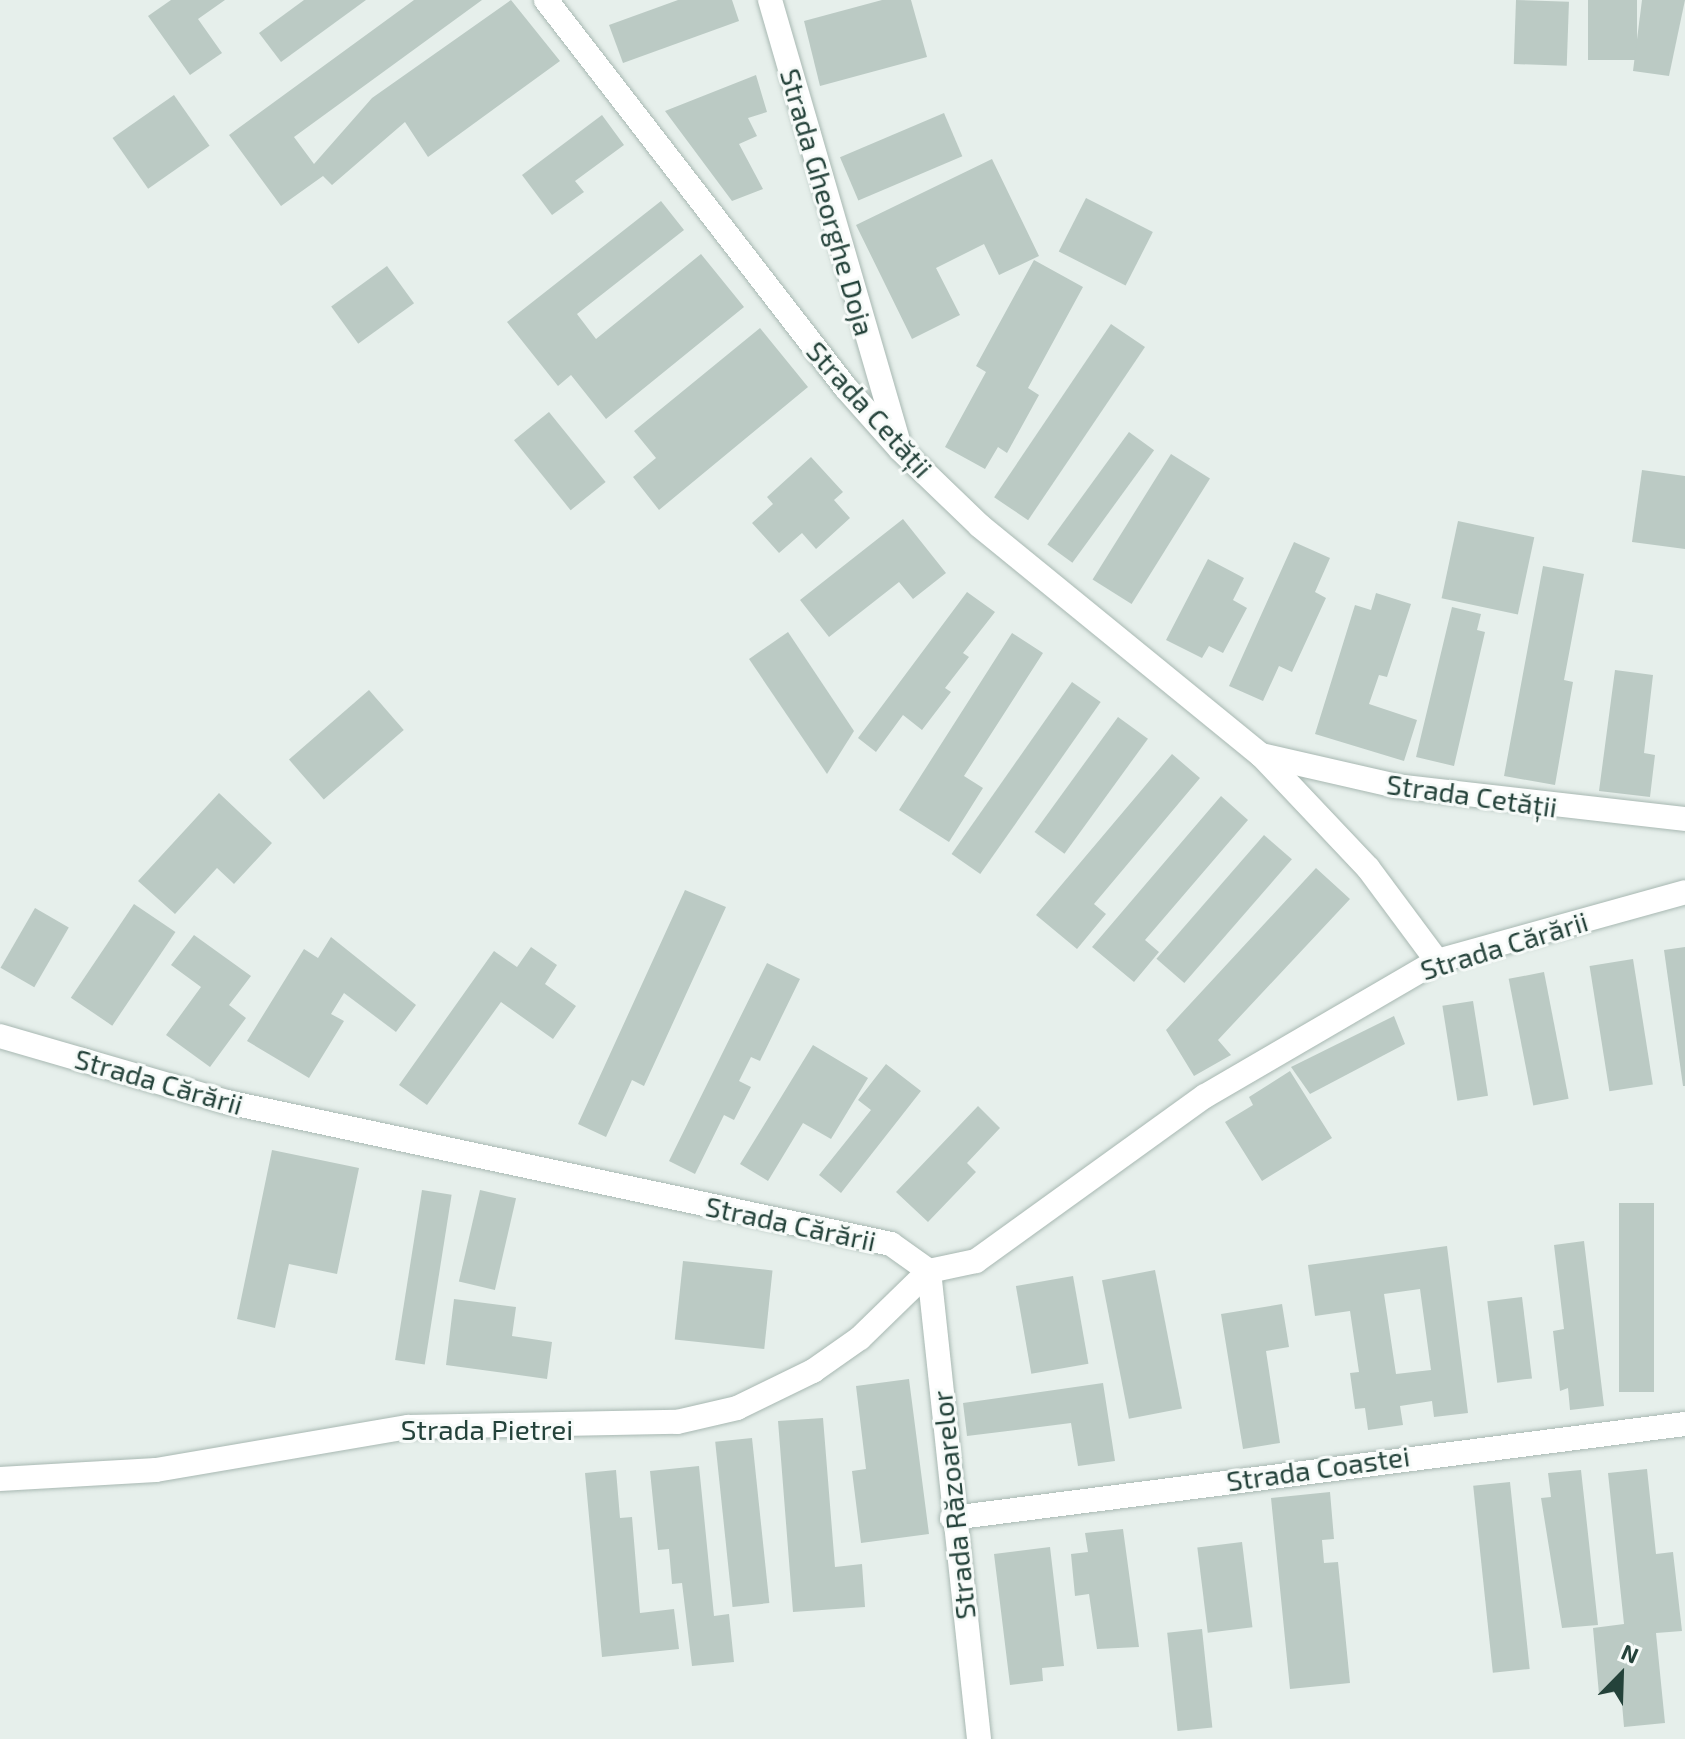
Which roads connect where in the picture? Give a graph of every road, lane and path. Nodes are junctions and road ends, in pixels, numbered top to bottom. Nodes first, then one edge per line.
1 (546, 0) edge
2 (770, 0) edge
3 (900, 449) junction
4 (1261, 755) junction
5 (1685, 819) edge
6 (1685, 892) edge
7 (1437, 961) junction
8 (0, 1036) edge
9 (929, 1271) junction
10 (1685, 1424) edge
11 (0, 1479) edge
12 (952, 1518) junction
13 (979, 1739) edge

1 - 3 street, Strada Cetății
2 - 3 street, Strada Gheorghe Doja
3 - 4 street, Strada Cetății
4 - 5 street, Strada Cetății
4 - 7 street, Strada Cetății
6 - 7 street, Strada Cărării
7 - 9 street, Strada Cărării
8 - 9 street, Strada Cărării
9 - 11 street, Strada Pietrei
9 - 12 street, Strada Răzoarelor
10 - 12 street, Strada Coastei
12 - 13 street, Strada Răzoarelor

